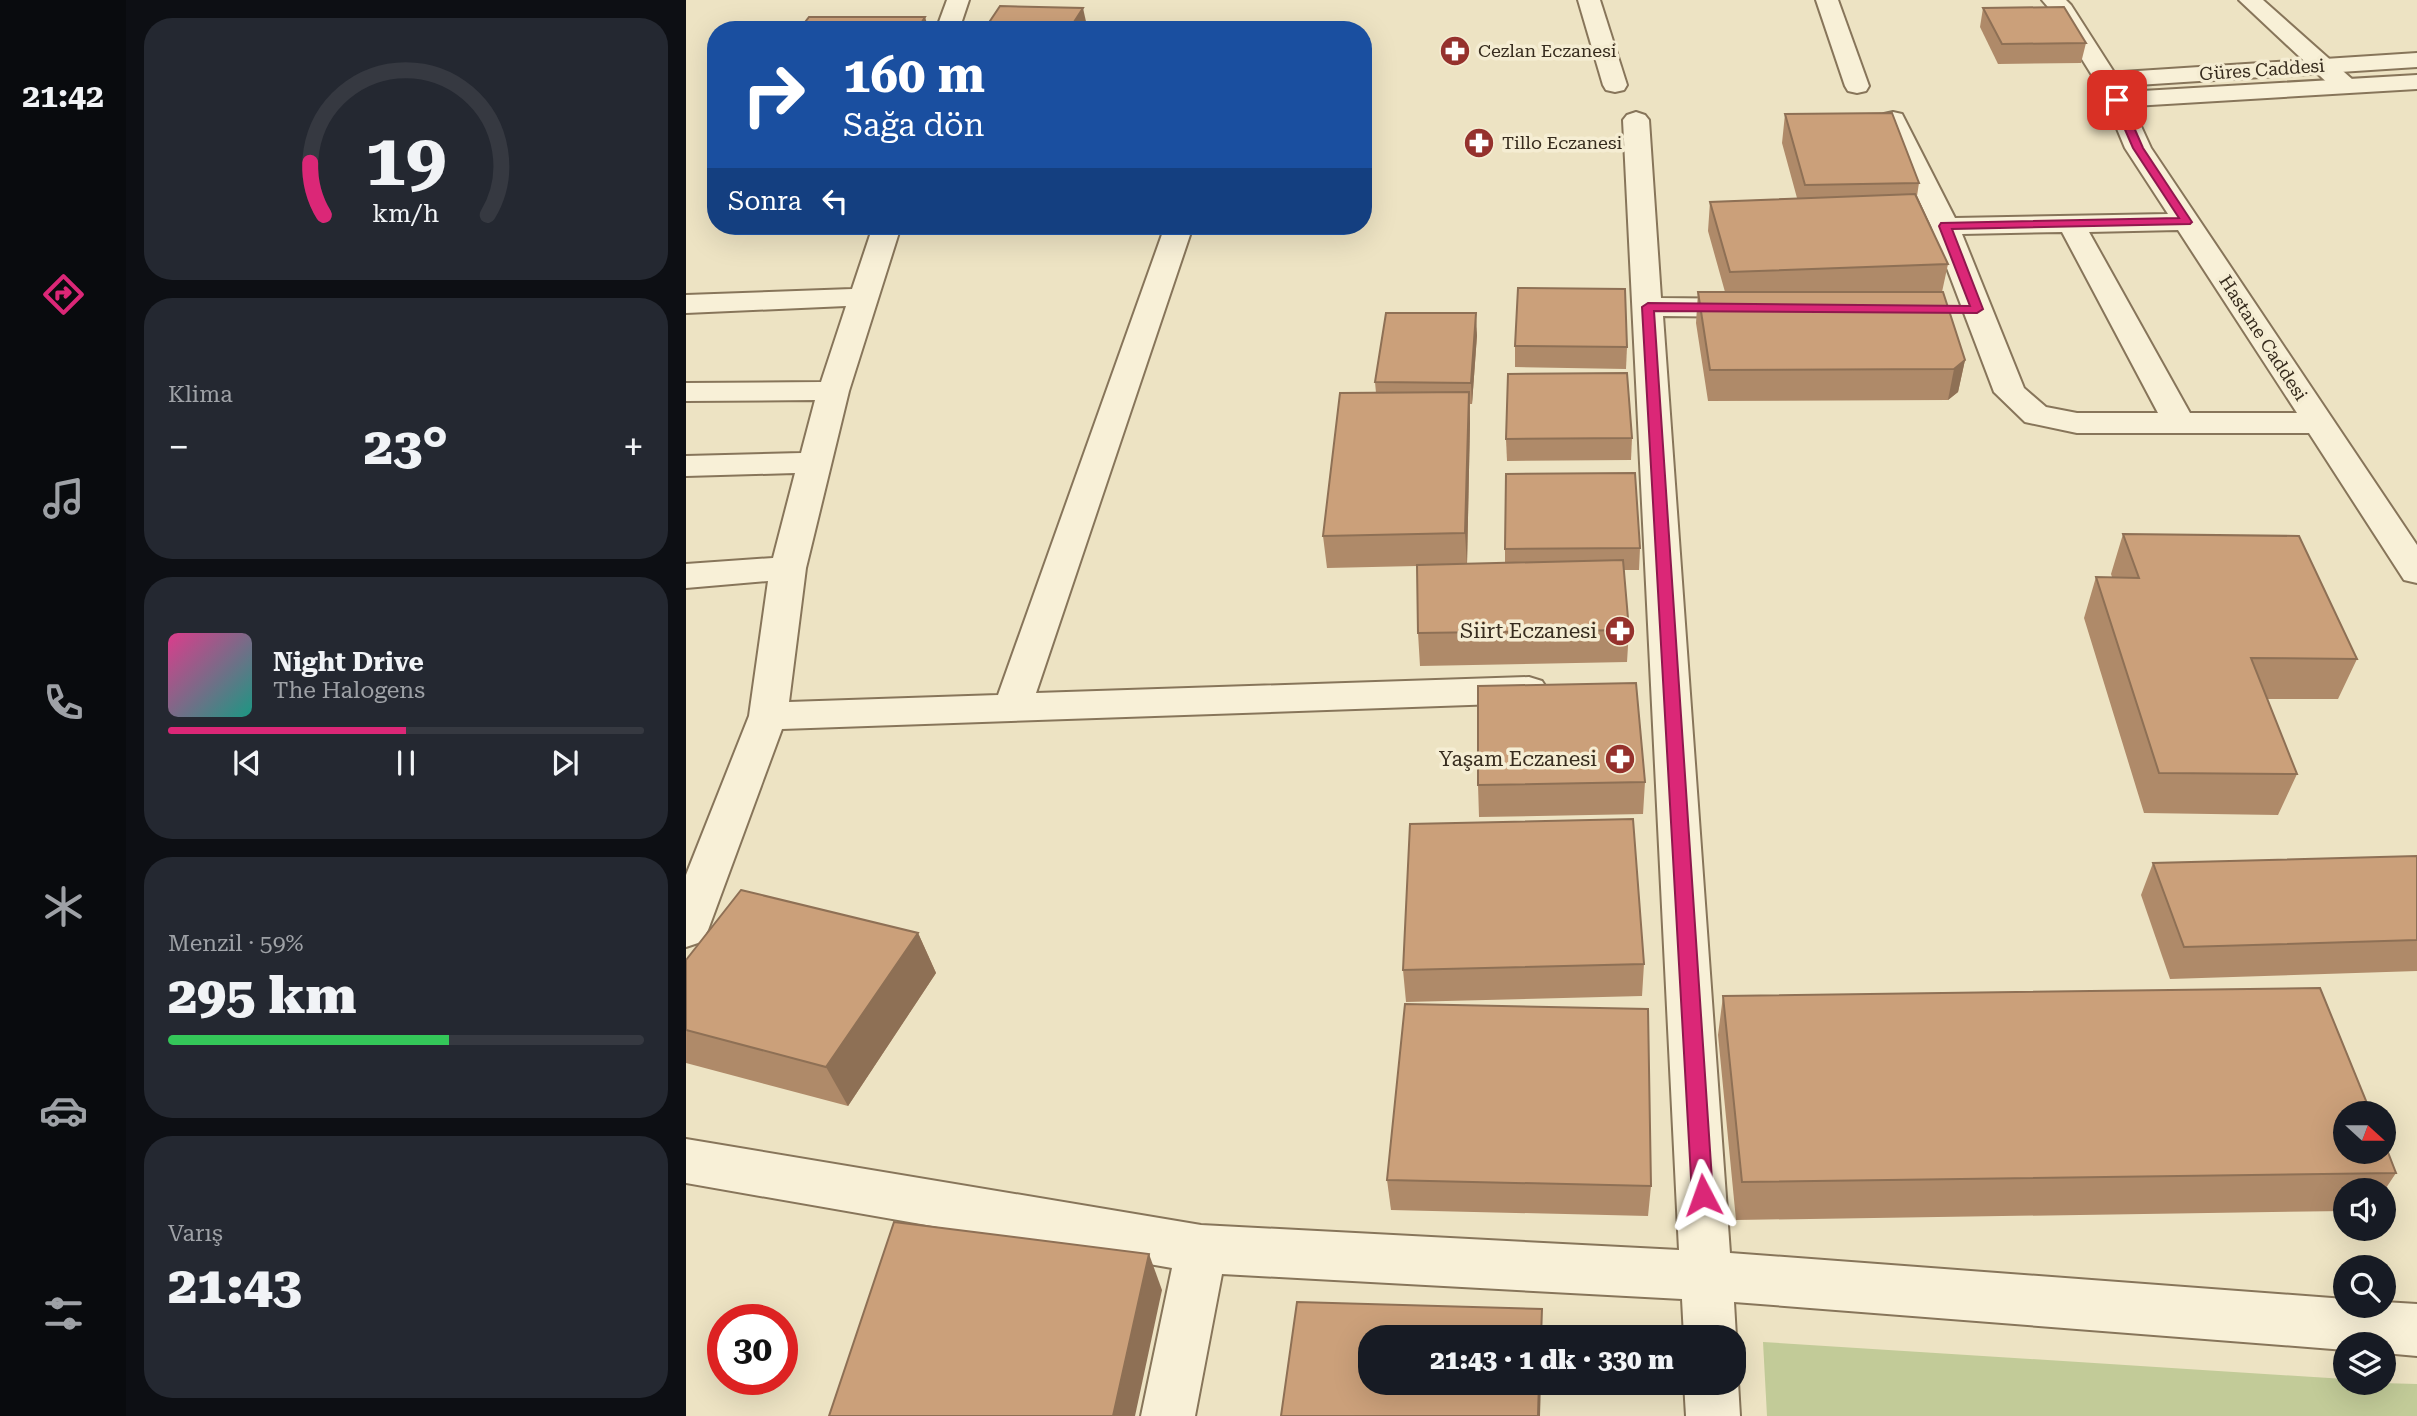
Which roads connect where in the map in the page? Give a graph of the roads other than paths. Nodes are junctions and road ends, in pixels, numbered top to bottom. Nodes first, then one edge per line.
1 (958, 0) edge
2 (1590, 0) edge
3 (1827, 0) edge
4 (2053, 0) edge
5 (2250, 0) edge
6 (950, 21) edge
7 (2417, 60) edge
8 (2325, 65) junction
9 (2417, 82) edge
10 (1615, 85) dead end
11 (2344, 85) junction
12 (1857, 86) dead end
13 (2112, 90) junction
14 (1893, 119) edge
15 (1636, 120) dead end
16 (2186, 222) junction
17 (2071, 224) junction
18 (1945, 226) junction
19 (884, 235) edge
20 (1176, 235) edge
21 (863, 297) junction
22 (686, 304) edge
23 (1648, 307) junction
24 (1772, 308) edge
25 (833, 391) junction
26 (686, 392) edge
27 (2179, 422) junction
28 (2319, 423) junction
29 (814, 464) junction
30 (686, 467) edge
31 (788, 568) junction
32 (2417, 572) edge
33 (686, 576) edge
34 (1671, 685) junction
35 (1630, 687) edge
36 (1561, 689) edge
37 (1012, 708) junction
38 (768, 716) junction
39 (686, 930) edge
40 (686, 1161) edge
41 (1201, 1249) junction
42 (1707, 1276) junction
43 (1709, 1325) edge
44 (2417, 1330) edge
45 (1712, 1395) edge
46 (1168, 1416) edge
47 (1713, 1416) edge

1 - 6 street
2 - 10 street
3 - 12 street
4 - 13 street, Hastane Caddesi
5 - 8 street
7 - 8 street, Güres Caddesi
8 - 11 street
8 - 13 street, Güres Caddesi
9 - 11 street
11 - 13 street
13 - 16 street, Hastane Caddesi
14 - 18 street
15 - 23 street
16 - 17 street
16 - 28 street, Hastane Caddesi
17 - 18 street
17 - 27 street
18 - 27 street
19 - 21 street
20 - 37 street
21 - 22 street
21 - 25 street
23 - 24 street
23 - 34 street
25 - 26 street
25 - 29 street
27 - 28 street
28 - 32 street, Hastane Caddesi
29 - 30 street
29 - 31 street
31 - 33 street
31 - 38 street
34 - 35 street
34 - 42 street
36 - 37 street
37 - 38 street
38 - 39 street
40 - 41 street
41 - 42 street
41 - 46 street
42 - 43 street
42 - 44 street
45 - 47 street

